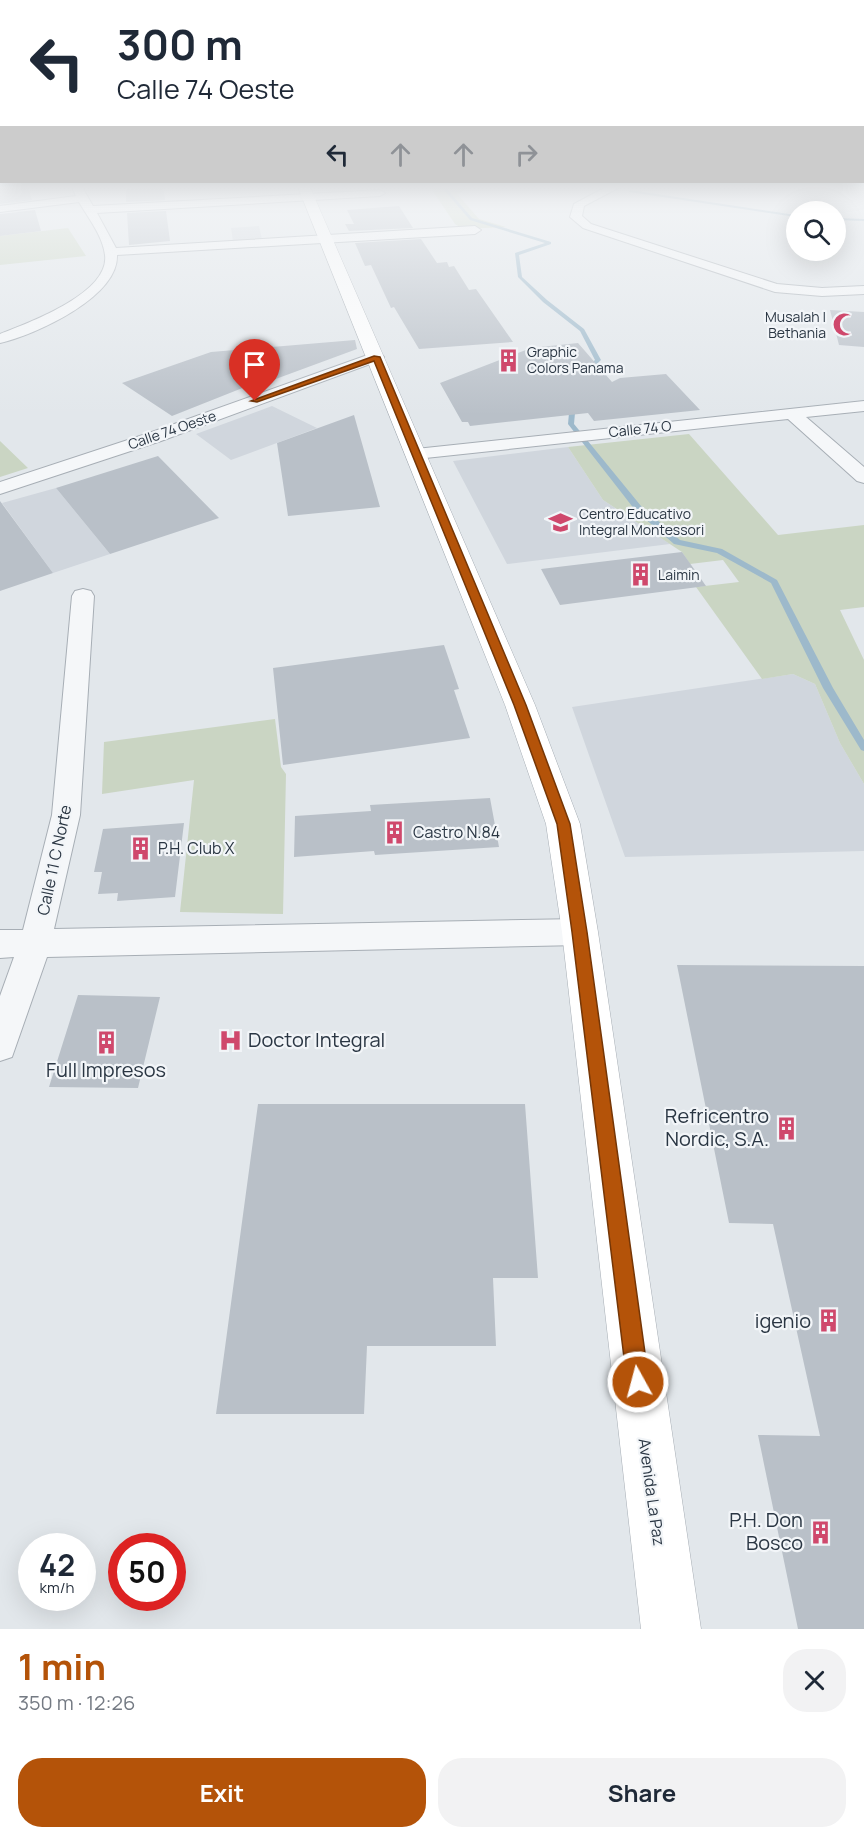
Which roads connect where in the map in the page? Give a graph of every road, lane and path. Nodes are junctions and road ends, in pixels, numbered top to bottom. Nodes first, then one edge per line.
1 (111, 263) edge
2 (337, 263) edge
3 (699, 263) edge
4 (864, 290) edge
5 (0, 339) edge
6 (376, 357) junction
7 (864, 406) edge
8 (791, 413) junction
9 (416, 454) junction
10 (864, 477) edge
11 (0, 488) edge
12 (83, 596) dead end
13 (580, 932) junction
14 (0, 944) edge
15 (35, 944) junction
16 (0, 1046) edge
17 (671, 1629) edge

1 - 5 street
2 - 6 main road, Avenida La Paz
3 - 4 street
6 - 9 main road, Avenida La Paz
6 - 11 street, Calle 74 Oeste
7 - 8 street, Calle 74 O
8 - 9 street, Calle 74 O
8 - 10 street
9 - 13 main road, Avenida La Paz
12 - 15 street, Calle 11 C Norte
13 - 15 street
13 - 17 main road, Avenida La Paz
14 - 15 street
15 - 16 street, Calle 11 C Norte

